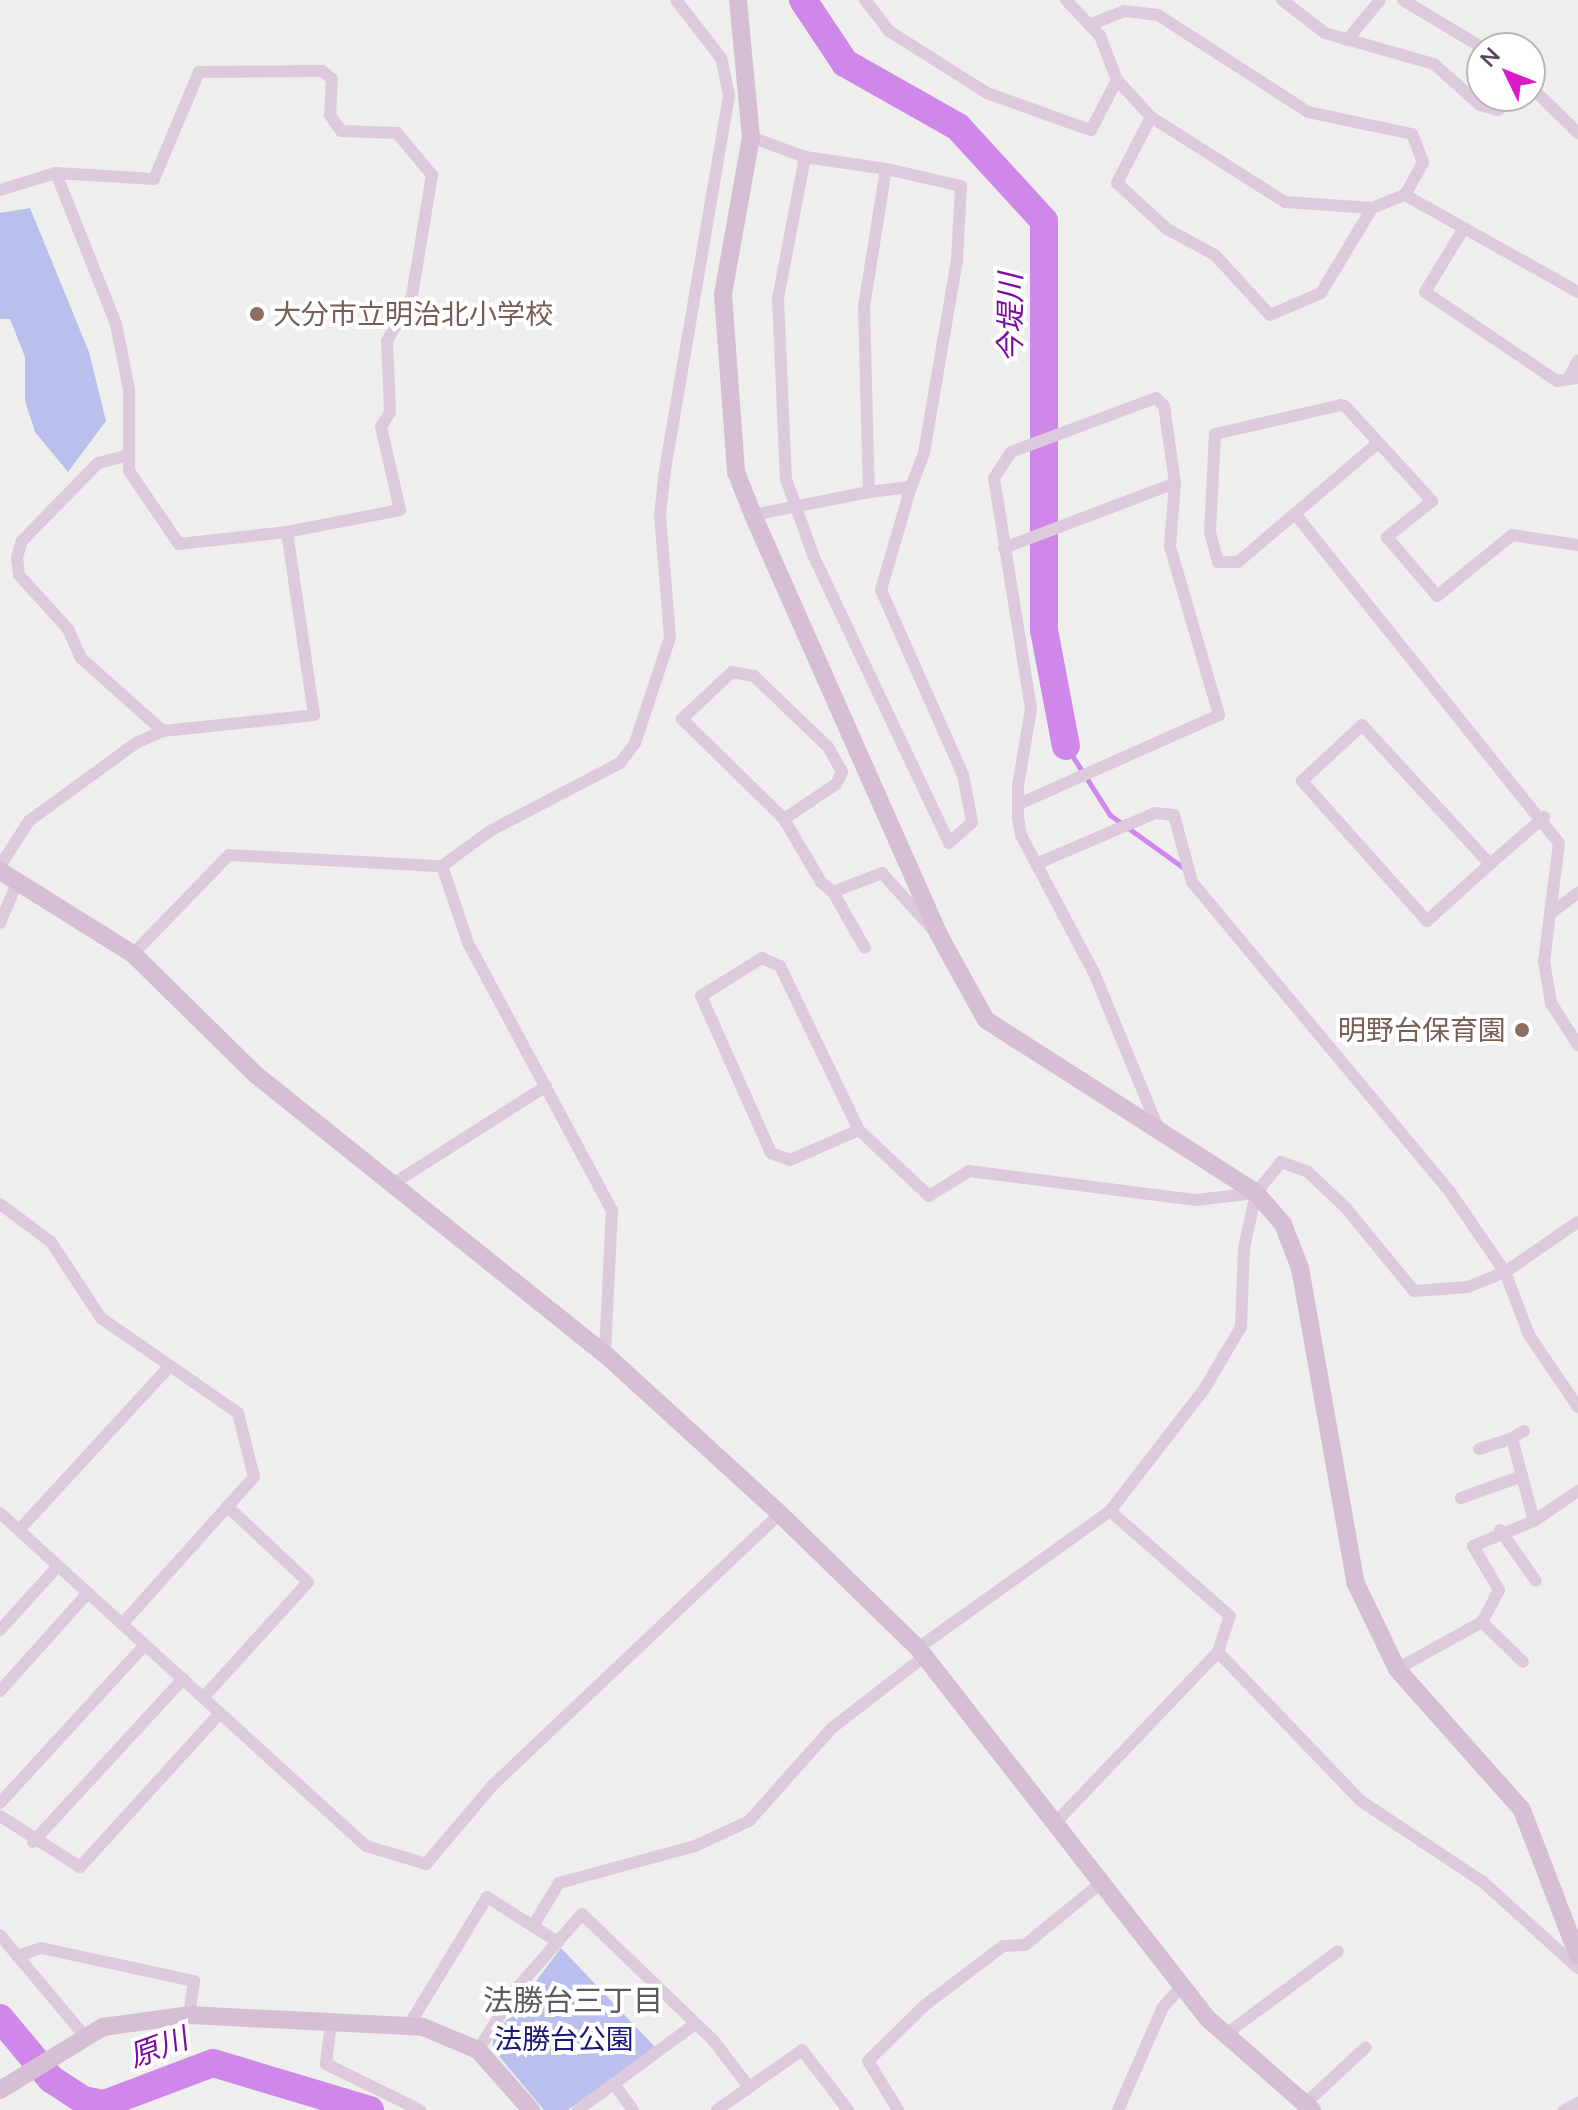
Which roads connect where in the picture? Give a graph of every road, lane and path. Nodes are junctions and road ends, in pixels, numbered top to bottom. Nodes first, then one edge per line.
1 (676, 0) edge
2 (738, 0) edge
3 (865, 0) edge
4 (1066, 0) edge
5 (1282, 0) edge
6 (1380, 0) edge
7 (1403, 0) edge
8 (1091, 24) junction
9 (1466, 38) edge
10 (1347, 40) junction
11 (1117, 80) junction
12 (1466, 94) edge
13 (1546, 102) edge
14 (1151, 117) junction
15 (1578, 133) edge
16 (751, 137) junction
17 (805, 157) junction
18 (886, 169) junction
19 (56, 173) junction
20 (0, 190) edge
21 (1405, 195) junction
22 (1372, 208) junction
23 (1464, 228) junction
24 (1578, 292) edge
25 (1578, 360) edge
26 (1573, 378) edge
27 (1378, 443) junction
28 (126, 456) junction
29 (1175, 483) junction
30 (911, 487) junction
31 (869, 492) junction
32 (792, 505) junction
33 (753, 515) junction
34 (1296, 515) junction
35 (287, 532) junction
36 (1578, 545) edge
37 (1004, 548) junction
38 (163, 731) junction
39 (1019, 804) junction
40 (1544, 817) junction
41 (784, 819) junction
42 (1036, 864) junction
43 (1490, 864) junction
44 (442, 866) junction
45 (0, 869) edge
46 (15, 887) junction
47 (833, 892) junction
48 (1578, 893) edge
49 (1551, 913) junction
50 (0, 923) edge
51 (939, 935) junction
52 (865, 948) dead end
53 (133, 954) junction
54 (1576, 1041) edge
55 (546, 1086) junction
56 (859, 1130) junction
57 (1160, 1133) junction
58 (394, 1183) junction
59 (1256, 1193) junction
60 (0, 1204) edge
61 (1578, 1222) edge
62 (1505, 1272) junction
63 (605, 1354) junction
64 (169, 1367) junction
65 (1578, 1407) edge
66 (1524, 1431) dead end
67 (1512, 1438) junction
68 (1479, 1449) dead end
69 (1522, 1476) junction
70 (1578, 1491) edge
71 (1461, 1498) dead end
72 (227, 1506) junction
73 (1110, 1511) junction
74 (0, 1513) edge
75 (780, 1514) junction
76 (1534, 1521) junction
77 (19, 1530) junction
78 (1500, 1530) junction
79 (58, 1566) junction
80 (1536, 1581) dead end
81 (88, 1593) junction
82 (1482, 1622) junction
83 (122, 1624) junction
84 (0, 1630) edge
85 (145, 1645) junction
86 (922, 1652) junction
87 (1218, 1652) junction
88 (1523, 1662) dead end
89 (1397, 1669) junction
90 (183, 1679) junction
91 (0, 1691) edge
92 (203, 1698) junction
93 (220, 1713) junction
94 (0, 1803) edge
95 (0, 1816) edge
96 (1057, 1821) junction
97 (33, 1842) junction
98 (1102, 1882) junction
99 (533, 1926) junction
100 (0, 1935) edge
101 (558, 1942) junction
102 (1338, 1951) dead end
103 (17, 1956) junction
104 (1578, 1956) edge
105 (1578, 1968) edge
106 (1181, 1987) junction
107 (189, 2015) junction
108 (331, 2022) junction
109 (695, 2024) junction
110 (409, 2025) junction
111 (1226, 2034) junction
112 (84, 2035) junction
113 (1366, 2047) dead end
114 (478, 2050) junction
115 (614, 2084) junction
116 (749, 2087) junction
117 (0, 2090) edge
118 (1578, 2103) edge
119 (1308, 2107) edge
120 (420, 2110) edge
121 (531, 2110) edge
122 (578, 2110) edge
123 (633, 2110) edge
124 (717, 2110) edge
125 (847, 2110) edge
126 (898, 2110) edge
127 (1118, 2110) edge
128 (1564, 2110) edge

1 - 44 street
2 - 16 street
3 - 11 street
4 - 8 street
5 - 10 street
6 - 10 street
7 - 9 street
8 - 11 street
8 - 21 street
10 - 12 street
11 - 14 street
13 - 15 street
14 - 22 street
14 - 22 street
16 - 17 street
16 - 33 street
17 - 18 street
17 - 32 street
18 - 30 street
18 - 31 street
19 - 20 street
19 - 28 street
19 - 35 street
21 - 22 street
21 - 23 street
23 - 24 street
23 - 26 street
25 - 26 street
27 - 34 street
27 - 34 street
27 - 36 street
28 - 35 street
28 - 38 street
29 - 37 street
29 - 37 street
29 - 39 street
30 - 31 street
30 - 32 street
31 - 32 street
32 - 33 street
33 - 51 street
34 - 40 street
35 - 38 street
37 - 39 street
38 - 45 street
39 - 42 street
40 - 43 street
40 - 49 street
41 - 41 street
41 - 47 street
42 - 57 street
42 - 62 street
43 - 43 street
44 - 53 street
44 - 55 street
45 - 46 street
46 - 50 street
46 - 53 street
47 - 51 street
47 - 52 street
48 - 49 street
49 - 54 street
51 - 57 street
53 - 58 street
55 - 58 street
55 - 63 street
56 - 56 street
56 - 59 street
57 - 59 street
58 - 63 street
59 - 62 street
59 - 73 street
59 - 89 street
60 - 64 street
61 - 62 street
62 - 65 street
63 - 75 street
64 - 72 street
64 - 77 street
66 - 67 street
67 - 68 street
67 - 69 street
69 - 71 street
69 - 76 street
70 - 76 street
72 - 83 street
72 - 92 street
73 - 86 street
73 - 87 street
74 - 77 street
75 - 86 street
75 - 93 street
76 - 78 street
77 - 79 street
78 - 80 street
78 - 82 street
79 - 81 street
79 - 84 street
81 - 83 street
81 - 91 street
82 - 88 street
82 - 89 street
83 - 85 street
85 - 90 street
85 - 94 street
86 - 96 street
86 - 99 street
87 - 96 street
87 - 105 street
89 - 104 street
90 - 92 street
90 - 97 street
92 - 93 street
93 - 97 street
95 - 97 street
96 - 98 street
98 - 106 street
98 - 126 street
99 - 101 street
99 - 110 street
100 - 103 street
101 - 109 street
101 - 114 street
102 - 111 street
103 - 107 street
103 - 112 street
106 - 111 street
106 - 127 street
107 - 108 street
107 - 112 street
108 - 110 street
108 - 120 street
109 - 115 street
109 - 116 street
110 - 114 street
111 - 119 street
112 - 117 street
113 - 119 street
114 - 121 street
115 - 122 street
115 - 123 street
116 - 124 street
116 - 125 street
118 - 128 street

